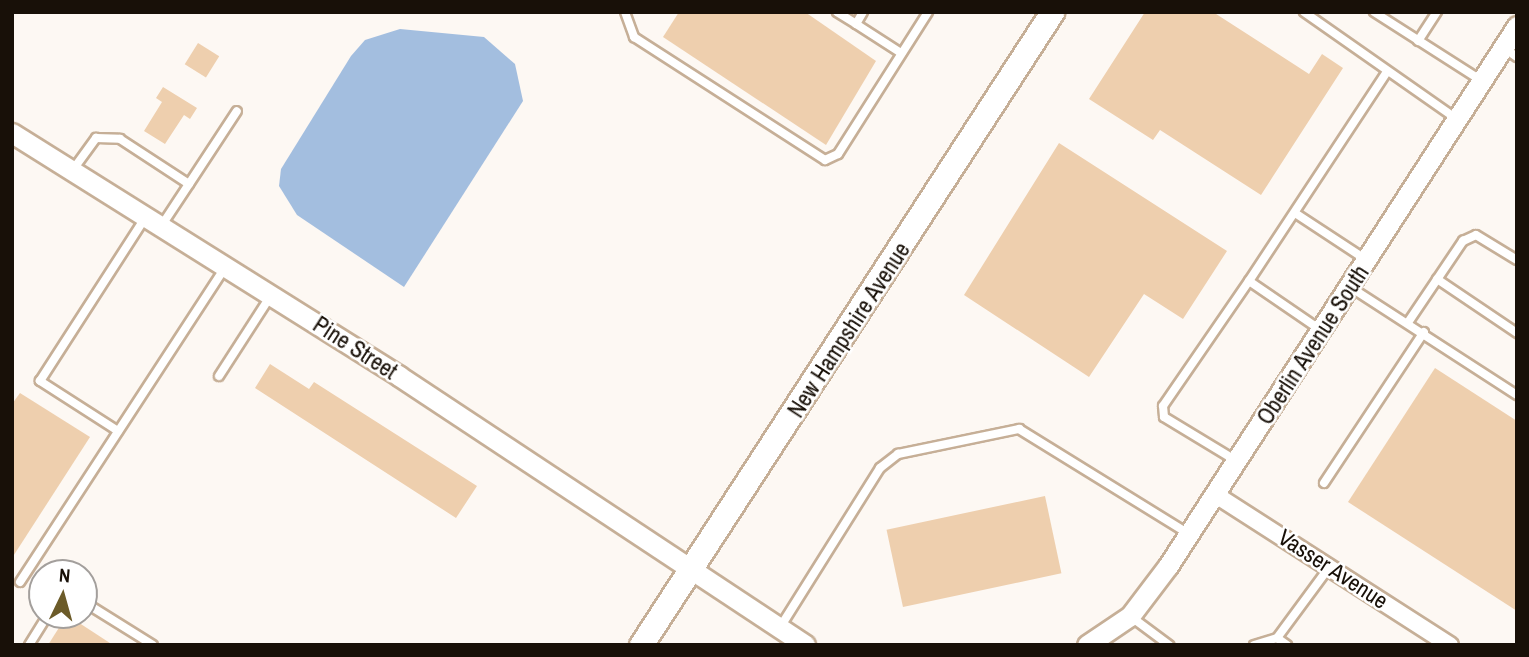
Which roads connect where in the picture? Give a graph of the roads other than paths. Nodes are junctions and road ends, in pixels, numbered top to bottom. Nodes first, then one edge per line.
1 (625, 12) edge
2 (837, 12) edge
3 (863, 12) edge
4 (928, 12) edge
5 (1052, 12) edge
6 (1304, 12) edge
7 (1374, 12) edge
8 (1437, 12) edge
9 (856, 24) junction
10 (1517, 26) edge
11 (1419, 41) junction
12 (1510, 52) edge
13 (901, 53) junction
14 (1387, 72) junction
15 (1482, 81) junction
16 (237, 111) dead end
17 (1458, 119) junction
18 (12, 133) edge
19 (72, 171) junction
20 (188, 184) junction
21 (1295, 213) junction
22 (153, 223) junction
23 (1517, 260) edge
24 (1368, 261) junction
25 (227, 265) junction
26 (1437, 279) junction
27 (1248, 281) junction
28 (1350, 287) junction
29 (272, 294) junction
30 (1409, 321) junction
31 (1321, 330) junction
32 (1424, 332) junction
33 (1517, 333) edge
34 (219, 376) dead end
35 (1517, 395) edge
36 (118, 431) junction
37 (1238, 461) junction
38 (1324, 483) dead end
39 (1216, 495) junction
40 (1189, 534) junction
41 (1330, 566) junction
42 (693, 570) junction
43 (20, 582) dead end
44 (98, 611) edge
45 (1130, 615) junction
46 (39, 629) edge
47 (779, 629) junction
48 (1277, 638) junction
49 (29, 645) edge
50 (153, 645) edge
51 (640, 645) edge
52 (805, 645) edge
53 (1087, 645) edge
54 (1169, 645) edge
55 (1254, 645) edge
56 (1287, 645) edge
57 (1450, 645) edge

1 - 13 lane
2 - 9 lane
3 - 9 lane
4 - 13 lane
5 - 42 main road, New Hampshire Avenue
6 - 14 lane
7 - 11 lane
8 - 11 lane
9 - 13 lane
10 - 12 street, Oberlin Avenue South
11 - 15 lane
12 - 15 street, Oberlin Avenue South
14 - 17 lane
14 - 21 lane
15 - 17 street, Oberlin Avenue South
16 - 20 lane
17 - 24 street, Oberlin Avenue South
18 - 19 street, Pine Street
19 - 20 lane
19 - 22 street, Pine Street
20 - 22 lane
21 - 24 lane
21 - 27 lane
22 - 25 street, Pine Street
22 - 36 lane
23 - 26 lane
24 - 28 street, Oberlin Avenue South
25 - 29 street, Pine Street
25 - 36 lane
26 - 30 lane
26 - 33 lane
27 - 31 lane
27 - 37 lane
28 - 30 lane
28 - 31 street, Oberlin Avenue South
29 - 34 lane
29 - 42 street, Pine Street
30 - 32 lane
31 - 37 street, Oberlin Avenue South
32 - 35 lane
32 - 38 lane
36 - 43 lane
37 - 39 street, Oberlin Avenue South
39 - 40 street, Oberlin Avenue South
39 - 41 street, Vasser Avenue
40 - 45 street, Oberlin Avenue South
40 - 47 lane
41 - 48 lane
41 - 57 street, Vasser Avenue
42 - 47 street
42 - 51 main road, New Hampshire Avenue
44 - 50 lane
45 - 53 street, Oberlin Avenue South
45 - 54 lane
46 - 49 lane
47 - 52 street
48 - 55 lane
48 - 56 lane

